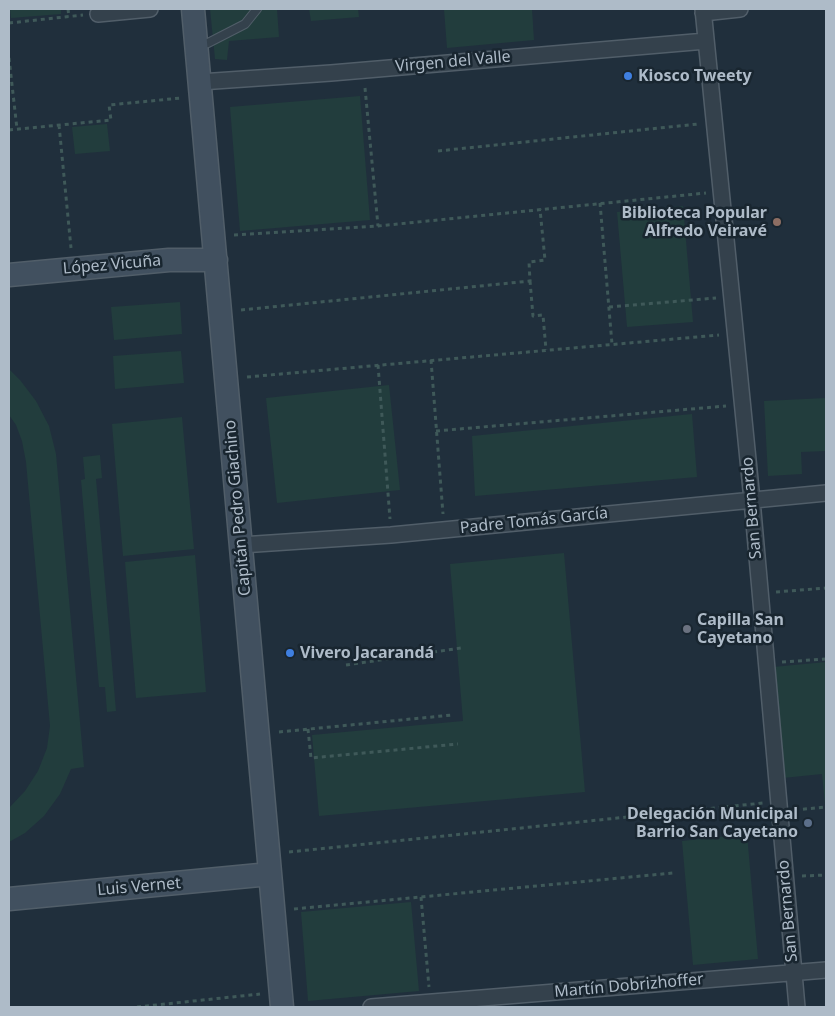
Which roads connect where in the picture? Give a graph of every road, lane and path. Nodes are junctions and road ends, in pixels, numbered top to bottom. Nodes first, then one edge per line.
1 (68, 9) edge
2 (150, 9) edge
3 (193, 9) edge
4 (256, 9) edge
5 (740, 9) edge
6 (703, 11) edge
7 (98, 14) dead end
8 (9, 23) edge
9 (706, 41) junction
10 (196, 46) junction
11 (9, 58) edge
12 (363, 70) junction
13 (10, 74) edge
14 (200, 89) junction
15 (714, 121) junction
16 (59, 125) junction
17 (17, 129) junction
18 (9, 130) edge
19 (438, 151) dead end
20 (721, 191) junction
21 (600, 203) junction
22 (540, 209) junction
23 (378, 226) junction
24 (213, 236) junction
25 (216, 260) junction
26 (73, 269) junction
27 (9, 275) edge
28 (530, 280) junction
29 (732, 296) junction
30 (609, 307) junction
31 (220, 312) junction
32 (735, 333) junction
33 (612, 344) junction
34 (546, 350) junction
35 (431, 360) junction
36 (378, 365) junction
37 (226, 378) junction
38 (742, 404) junction
39 (436, 431) junction
40 (826, 493) edge
41 (752, 500) junction
42 (444, 530) junction
43 (391, 535) junction
44 (241, 545) junction
45 (826, 588) edge
46 (760, 593) junction
47 (461, 648) dead end
48 (826, 659) edge
49 (766, 663) junction
50 (346, 665) dead end
51 (452, 715) dead end
52 (308, 729) junction
53 (258, 735) junction
54 (458, 744) dead end
55 (779, 806) junction
56 (826, 807) edge
57 (667, 813) junction
58 (669, 834) dead end
59 (269, 864) junction
60 (673, 873) dead end
61 (826, 874) edge
62 (785, 878) junction
63 (421, 897) junction
64 (9, 899) edge
65 (274, 911) junction
66 (826, 970) edge
67 (794, 972) junction
68 (281, 1000) edge
69 (430, 1002) junction
70 (137, 1007) edge
71 (372, 1007) edge
72 (797, 1007) edge

1 - 8 path
2 - 7 street
3 - 10 street, Capitán Pedro Giachino
4 - 10 lane
5 - 6 street
6 - 9 street, San Bernardo
9 - 12 street, Virgen del Valle
9 - 15 street, San Bernardo
10 - 14 street, Capitán Pedro Giachino
11 - 13 path
12 - 14 street, Virgen del Valle
12 - 23 path
13 - 17 path
14 - 16 path
14 - 24 street, Capitán Pedro Giachino
15 - 19 path
15 - 20 street, San Bernardo
16 - 17 path
16 - 26 path
17 - 18 path
20 - 21 path
20 - 29 street, San Bernardo
21 - 22 path
21 - 30 path
22 - 23 path
22 - 28 path
23 - 24 path
24 - 25 street, Capitán Pedro Giachino
25 - 26 street, López Vicuña
25 - 31 street, Capitán Pedro Giachino
26 - 27 street, López Vicuña
28 - 31 path
28 - 34 path
29 - 30 path
29 - 32 street, San Bernardo
30 - 33 path
31 - 37 street, Capitán Pedro Giachino
32 - 33 path
32 - 38 street, San Bernardo
33 - 34 path
34 - 35 path
35 - 36 path
35 - 39 path
36 - 37 path
36 - 43 path
37 - 44 street, Capitán Pedro Giachino
38 - 39 path
38 - 41 street, San Bernardo
39 - 42 path
40 - 41 street, Padre Tomás García
41 - 42 street, Padre Tomás García
41 - 46 street, San Bernardo
42 - 43 street, Padre Tomás García
43 - 44 street, Padre Tomás García
44 - 53 street, Capitán Pedro Giachino
45 - 46 path
46 - 49 street, San Bernardo
47 - 50 path
48 - 49 path
49 - 55 street, San Bernardo
51 - 52 path
52 - 53 path
52 - 54 path
53 - 59 street, Capitán Pedro Giachino
55 - 56 path
55 - 57 path
55 - 62 street, San Bernardo
57 - 58 path
57 - 59 path
59 - 64 street, Luis Vernet
59 - 65 street, Capitán Pedro Giachino
60 - 63 path
61 - 62 path
62 - 67 street, San Bernardo
63 - 65 path
63 - 69 path
65 - 68 street, Capitán Pedro Giachino
66 - 67 street, Martín Dobrizhoffer
67 - 69 street, Martín Dobrizhoffer
67 - 72 street, San Bernardo
68 - 70 path
69 - 71 street, Martín Dobrizhoffer

